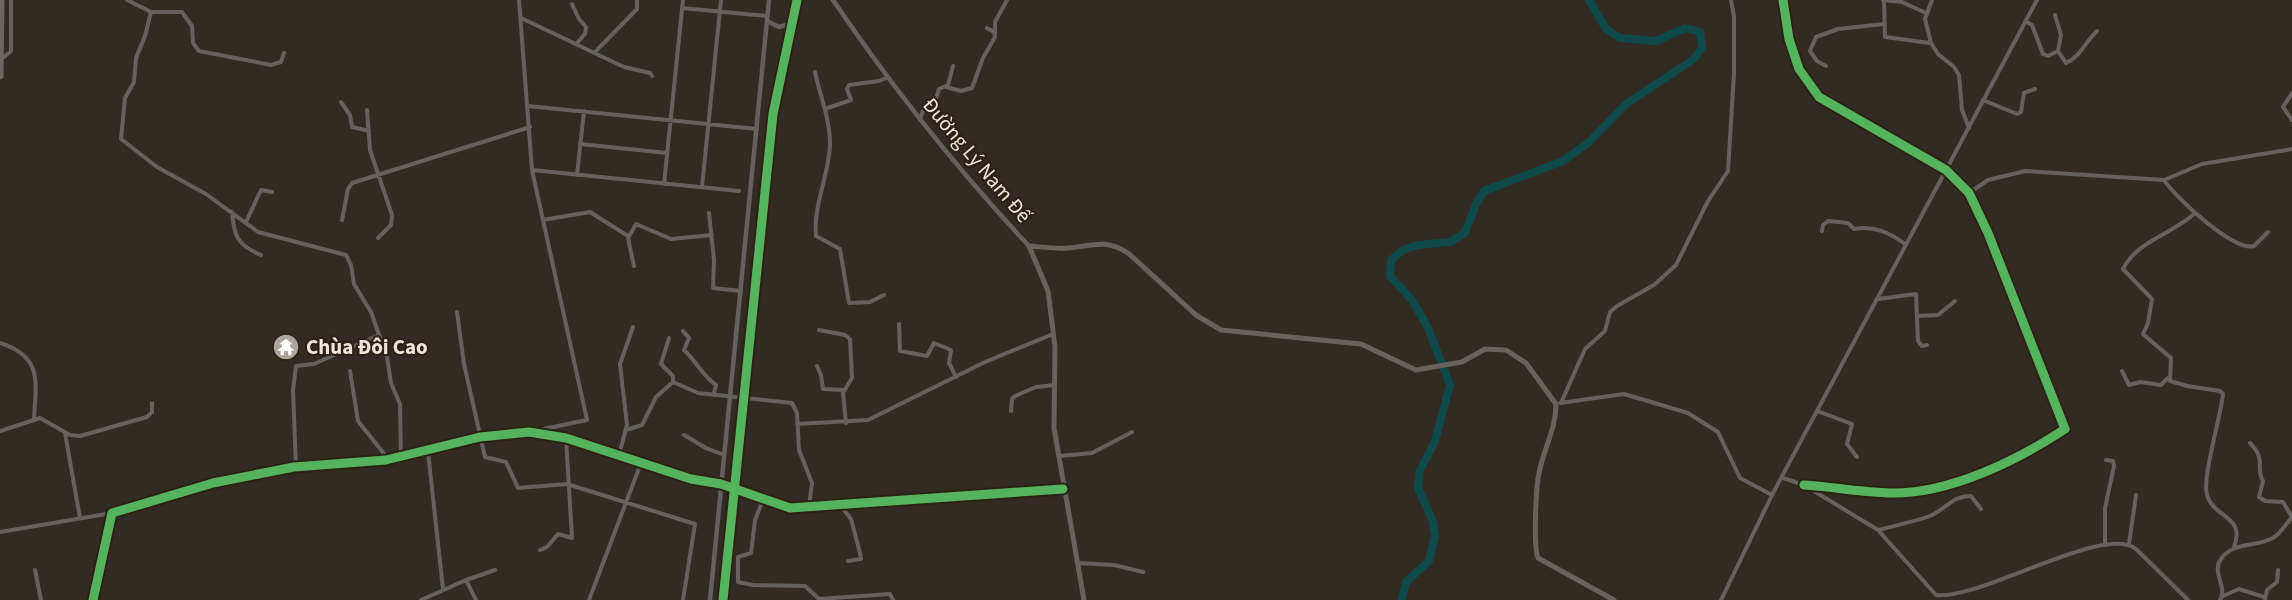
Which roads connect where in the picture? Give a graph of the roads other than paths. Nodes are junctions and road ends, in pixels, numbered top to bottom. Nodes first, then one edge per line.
1 (1, 0) edge
2 (11, 0) edge
3 (127, 0) edge
4 (519, 0) edge
5 (637, 0) edge
6 (683, 0) edge
7 (721, 0) edge
8 (769, 0) edge
9 (797, 0) edge
10 (833, 0) edge
11 (1007, 0) edge
12 (1731, 0) edge
13 (1783, 0) edge
14 (1883, 0) edge
15 (1932, 0) edge
16 (2037, 0) edge
17 (572, 4) dead end
18 (682, 8) junction
19 (151, 12) junction
20 (720, 12) junction
21 (1, 13) edge
22 (1926, 13) junction
23 (2055, 15) dead end
24 (520, 18) junction
25 (767, 18) junction
26 (2025, 21) junction
27 (794, 23) junction
28 (1884, 24) junction
29 (987, 28) dead end
30 (2097, 31) dead end
31 (995, 34) junction
32 (577, 43) junction
33 (1931, 43) junction
34 (2058, 51) junction
35 (595, 52) junction
36 (284, 53) dead end
37 (4, 57) dead end
38 (953, 66) dead end
39 (1826, 66) dead end
40 (815, 72) dead end
41 (0, 76) edge
42 (652, 76) dead end
43 (886, 78) junction
44 (946, 87) junction
45 (2035, 89) dead end
46 (2292, 93) edge
47 (1983, 100) junction
48 (340, 102) dead end
49 (528, 106) junction
50 (825, 109) junction
51 (367, 110) dead end
52 (584, 111) junction
53 (920, 119) junction
54 (670, 120) junction
55 (2292, 120) edge
56 (709, 124) junction
57 (530, 127) junction
58 (1969, 128) junction
59 (757, 129) junction
60 (369, 131) junction
61 (580, 144) junction
62 (2292, 149) edge
63 (667, 153) junction
64 (532, 170) junction
65 (1946, 170) junction
66 (380, 175) junction
67 (577, 175) junction
68 (2164, 180) junction
69 (664, 184) junction
70 (702, 187) junction
71 (739, 191) dead end
72 (272, 192) dead end
73 (751, 192) junction
74 (1969, 192) junction
75 (764, 193) junction
76 (232, 212) junction
77 (709, 213) dead end
78 (2194, 214) junction
79 (342, 220) dead end
80 (543, 220) junction
81 (246, 222) junction
82 (1822, 231) dead end
83 (2268, 232) dead end
84 (712, 235) junction
85 (628, 236) junction
86 (378, 238) dead end
87 (1905, 244) junction
88 (1029, 246) junction
89 (261, 255) dead end
90 (634, 266) dead end
91 (742, 291) junction
92 (884, 295) dead end
93 (1878, 299) junction
94 (1955, 301) dead end
95 (457, 312) dead end
96 (1918, 316) junction
97 (899, 324) dead end
98 (633, 327) dead end
99 (819, 330) dead end
100 (683, 331) dead end
101 (1054, 334) junction
102 (379, 335) junction
103 (669, 338) dead end
104 (0, 343) edge
105 (1927, 345) dead end
106 (817, 366) dead end
107 (350, 371) dead end
108 (2122, 371) dead end
109 (956, 377) junction
110 (2168, 378) junction
111 (673, 382) junction
112 (1054, 385) junction
113 (844, 390) junction
114 (714, 393) junction
115 (731, 396) junction
116 (743, 397) junction
117 (152, 403) dead end
118 (1558, 403) junction
119 (1011, 411) dead end
120 (1817, 411) junction
121 (34, 419) junction
122 (846, 423) junction
123 (796, 424) junction
124 (626, 430) junction
125 (0, 431) edge
126 (529, 432) junction
127 (1132, 432) dead end
128 (65, 433) junction
129 (684, 435) dead end
130 (480, 437) junction
131 (566, 438) junction
132 (2250, 443) dead end
133 (428, 452) junction
134 (724, 454) junction
135 (620, 455) junction
136 (1058, 456) junction
137 (1857, 457) dead end
138 (400, 458) junction
139 (389, 460) junction
140 (2106, 460) dead end
141 (641, 463) junction
142 (296, 467) junction
143 (1782, 478) junction
144 (567, 484) junction
145 (721, 484) junction
146 (1804, 485) junction
147 (732, 488) junction
148 (1063, 489) junction
149 (1772, 495) junction
150 (2136, 495) dead end
151 (763, 500) junction
152 (626, 502) junction
153 (839, 504) junction
154 (809, 506) junction
155 (1981, 509) dead end
156 (112, 513) junction
157 (2292, 517) edge
158 (80, 518) junction
159 (1878, 530) junction
160 (0, 532) edge
161 (2105, 544) junction
162 (2129, 544) junction
163 (2234, 548) junction
164 (540, 550) dead end
165 (848, 561) dead end
166 (1077, 563) junction
167 (35, 570) dead end
168 (495, 570) dead end
169 (2278, 570) dead end
170 (1143, 572) dead end
171 (466, 580) junction
172 (443, 589) junction
173 (1936, 595) junction
174 (2221, 598) edge
175 (2264, 598) edge
176 (41, 600) edge
177 (93, 600) edge
178 (421, 600) edge
179 (476, 600) edge
180 (590, 600) edge
181 (684, 600) edge
182 (710, 600) edge
183 (723, 600) edge
184 (893, 600) edge
185 (1084, 600) edge
186 (1614, 600) edge
187 (1721, 600) edge
188 (1939, 600) edge
189 (2188, 600) edge

1 - 21 highway
2 - 37 street
3 - 19 street
4 - 24 street
5 - 35 street
6 - 18 street
7 - 20 street
8 - 25 street
9 - 27 street
10 - 43 street, Đường Lý Nam Đế
11 - 31 street
12 - 118 street
13 - 65 street
14 - 22 street
14 - 28 street
15 - 22 street
16 - 26 street
17 - 32 street
18 - 20 street
18 - 54 street
19 - 36 street
19 - 76 street
20 - 25 street
20 - 56 street
21 - 41 highway
22 - 33 street
23 - 34 street
24 - 32 street
24 - 49 street
25 - 27 street
25 - 59 street
26 - 34 street
26 - 47 street
27 - 75 street
28 - 33 street
28 - 39 street
29 - 31 street
30 - 34 street
31 - 44 street
32 - 35 street
33 - 58 street
35 - 42 street
38 - 44 street
40 - 50 street
43 - 50 street
43 - 53 street, Đường Lý Nam Đế
44 - 53 street
45 - 47 street
46 - 55 street
47 - 58 street
48 - 60 street
49 - 52 street
49 - 57 street
50 - 92 street
51 - 60 street
52 - 54 street
52 - 61 street
53 - 88 street, Đường Lý Nam Đế
54 - 56 street
54 - 63 street
56 - 59 street
56 - 70 street
57 - 64 street
57 - 66 street
58 - 65 street
59 - 73 street
60 - 66 street
61 - 63 street
61 - 67 street
62 - 68 street
63 - 69 street
64 - 67 street
64 - 80 street
65 - 74 street
65 - 87 street
66 - 79 street
66 - 86 street
67 - 69 street
68 - 74 street
68 - 78 street
69 - 70 street
70 - 71 street
72 - 81 street
73 - 75 street
73 - 91 street
74 - 146 street
75 - 116 street
76 - 81 street
76 - 89 street
77 - 84 street
78 - 83 street
78 - 110 street
80 - 85 street
80 - 126 street
81 - 102 street
82 - 87 street
84 - 85 street
84 - 91 street
85 - 90 street
87 - 93 street
88 - 101 main road
88 - 118 main road, Đường Lý Nam Đế
91 - 115 street
93 - 96 street
93 - 120 street
94 - 96 street
95 - 130 street
96 - 105 street
97 - 109 street
98 - 124 street
99 - 113 street
100 - 114 street
101 - 109 street
101 - 112 main road
102 - 138 street
102 - 142 street
103 - 111 street
104 - 121 street
106 - 113 street
107 - 139 street
108 - 110 street
109 - 122 street
110 - 163 street
111 - 114 street
111 - 124 street
112 - 119 street
112 - 136 main road
113 - 122 street
114 - 115 street
115 - 116 street
115 - 134 street
116 - 123 street
116 - 147 street
117 - 128 street
118 - 149 street
118 - 186 main road
120 - 137 street
120 - 143 street
121 - 125 street
121 - 128 street
122 - 123 street
123 - 154 street
124 - 135 street
126 - 130 street
126 - 131 street
127 - 136 street
128 - 158 street
129 - 134 street
130 - 133 street
130 - 144 street
131 - 135 street
131 - 144 street
132 - 157 street
133 - 138 street
133 - 172 street
134 - 145 street
135 - 141 street
136 - 148 main road
138 - 139 street
139 - 142 street
140 - 161 street
141 - 145 street
141 - 152 street
142 - 156 street
143 - 146 street
143 - 149 street
144 - 152 street
144 - 164 street
145 - 147 street
145 - 182 street
146 - 159 street
147 - 151 street
147 - 183 street
148 - 153 street
148 - 166 main road
149 - 187 street
150 - 162 street
151 - 154 street
151 - 184 street
152 - 180 street
152 - 181 street
153 - 154 street
153 - 165 street
155 - 159 street
156 - 158 street
156 - 177 street
157 - 163 street
158 - 160 street
159 - 173 street
161 - 162 street
161 - 173 street
162 - 189 street
163 - 174 street
166 - 170 street
166 - 185 main road
167 - 176 street
168 - 171 street
169 - 175 street
171 - 172 street
171 - 179 street
172 - 178 street
173 - 188 street
174 - 175 street

